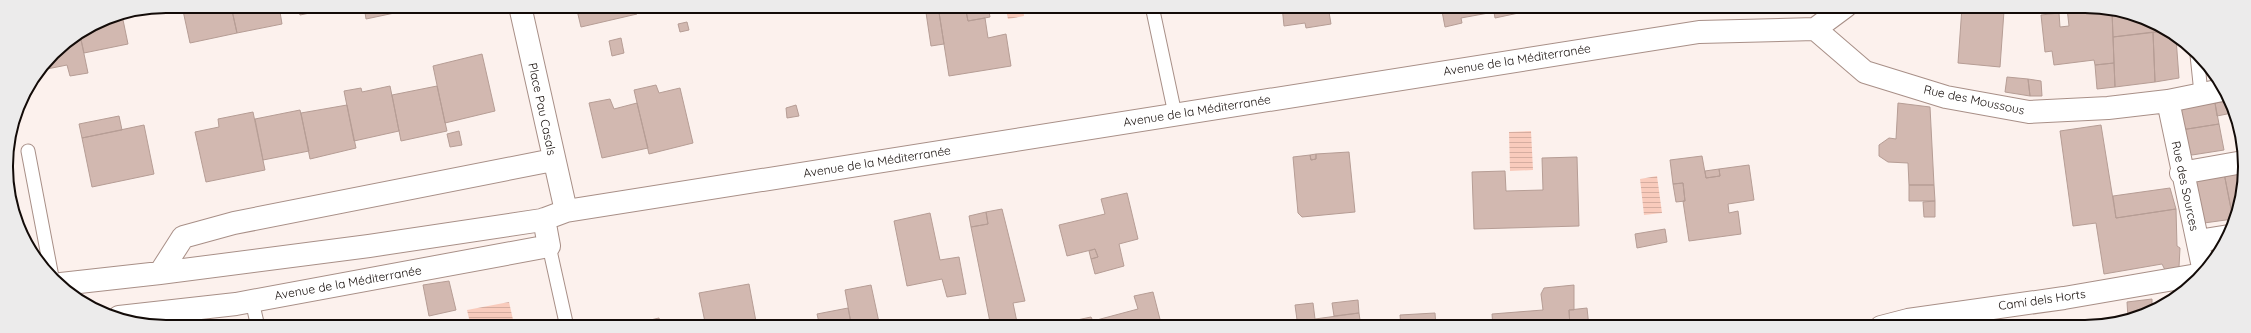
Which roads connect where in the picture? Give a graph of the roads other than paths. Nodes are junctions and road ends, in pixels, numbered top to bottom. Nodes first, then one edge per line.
1 (522, 13) edge
2 (1154, 13) edge
3 (1837, 13) edge
4 (1815, 29) junction
5 (2198, 63) edge
6 (2217, 91) edge
7 (2201, 93) junction
8 (2168, 100) junction
9 (1176, 114) junction
10 (28, 151) dead end
11 (553, 160) junction
12 (2238, 163) edge
13 (2181, 173) junction
14 (566, 211) junction
15 (544, 219) junction
16 (2220, 237) edge
17 (2198, 241) junction
18 (549, 246) junction
19 (2202, 266) edge
20 (50, 267) edge
21 (160, 273) junction
22 (2193, 275) edge
23 (67, 283) edge
24 (252, 301) junction
25 (130, 316) edge
26 (256, 320) edge
27 (565, 320) edge
28 (1908, 320) edge

1 - 11 street, Place Pau Casals
2 - 9 lane
3 - 4 street
4 - 8 street, Rue des Moussous
4 - 9 street, Avenue de la Méditerranée
5 - 7 lane
6 - 7 street, Rue des Moussous
7 - 8 street, Rue des Moussous
8 - 13 street, Rue des Sources
9 - 14 street, Avenue de la Méditerranée
10 - 20 lane
11 - 14 street, Place Pau Casals
11 - 21 street
12 - 13 street
13 - 17 street, Rue des Sources
14 - 15 street, Avenue de la Méditerranée
15 - 18 street
15 - 21 street, Avenue de la Méditerranée
16 - 17 street
17 - 19 street, Rue des Sources
18 - 24 street, Avenue de la Méditerranée
18 - 27 lane
21 - 23 street, Avenue de la Méditerranée
22 - 28 street, Camí dels Horts
24 - 25 street, Avenue de la Méditerranée
24 - 26 lane

